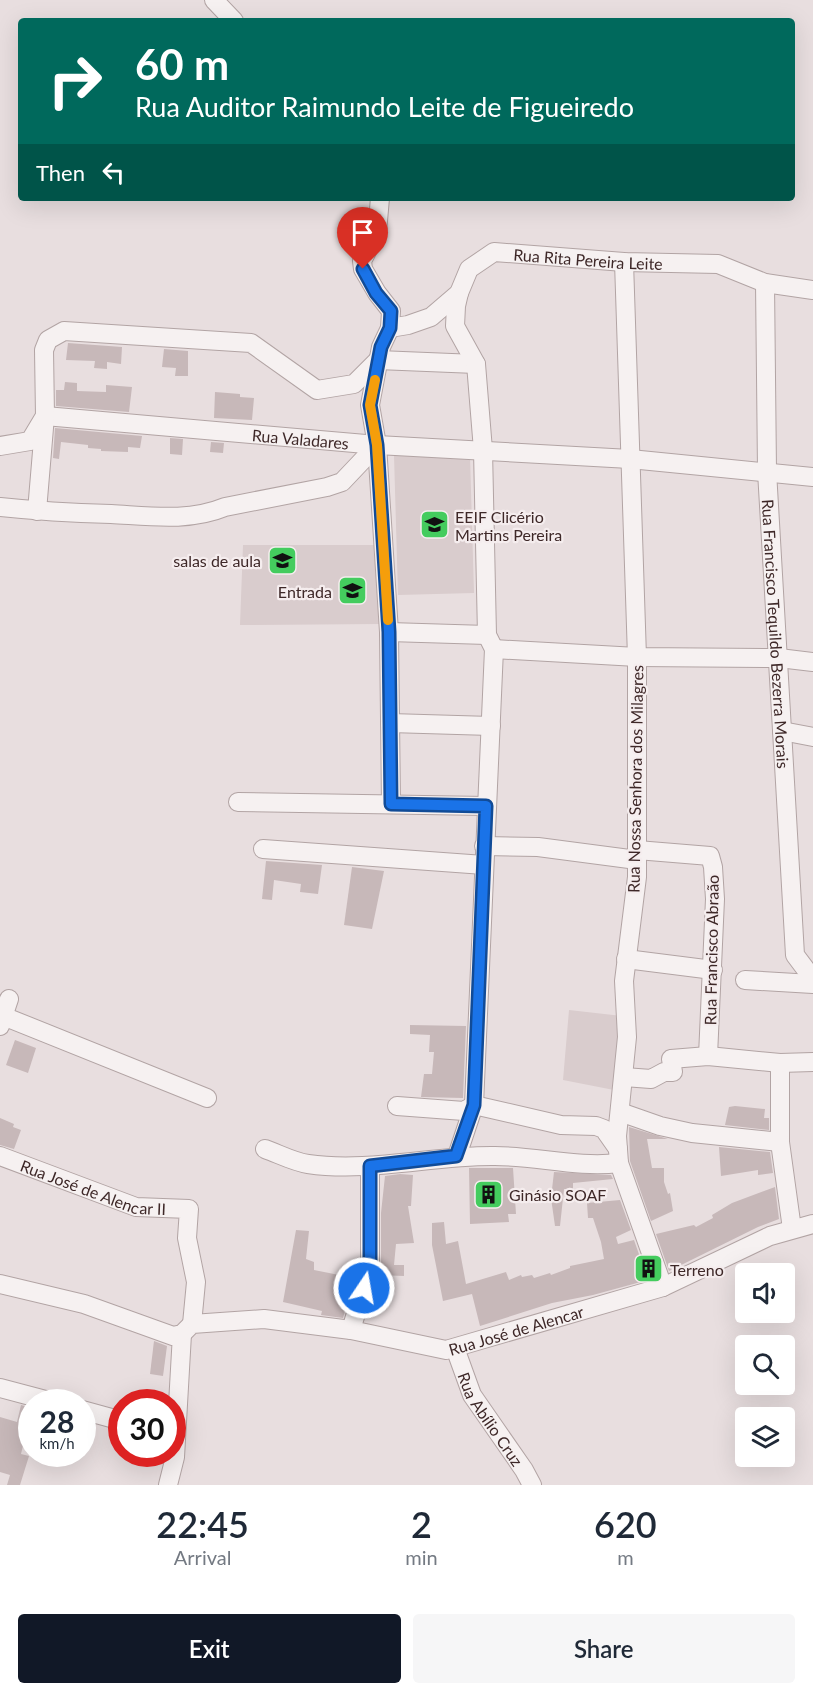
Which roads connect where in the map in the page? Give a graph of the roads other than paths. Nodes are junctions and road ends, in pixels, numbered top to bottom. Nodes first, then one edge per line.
1 (214, 0) edge
2 (231, 18) edge
3 (380, 201) edge
4 (624, 262) junction
5 (765, 283) junction
6 (813, 290) edge
7 (459, 293) junction
8 (390, 328) junction
9 (378, 360) junction
10 (476, 364) junction
11 (45, 416) junction
12 (377, 445) junction
13 (0, 446) edge
14 (483, 450) junction
15 (630, 459) junction
16 (767, 471) junction
17 (813, 477) edge
18 (0, 507) edge
19 (37, 511) junction
20 (389, 632) junction
21 (490, 642) junction
22 (637, 657) junction
23 (779, 658) junction
24 (813, 662) edge
25 (390, 723) junction
26 (491, 726) junction
27 (782, 731) junction
28 (813, 738) edge
29 (238, 802) dead end
30 (391, 804) junction
31 (486, 806) junction
32 (484, 846) junction
33 (263, 849) dead end
34 (637, 855) junction
35 (484, 865) junction
36 (626, 959) junction
37 (713, 970) junction
38 (813, 979) edge
39 (745, 980) dead end
40 (813, 984) edge
41 (4, 1014) edge
42 (708, 1056) junction
43 (813, 1062) edge
44 (780, 1063) junction
45 (624, 1077) junction
46 (207, 1098) dead end
47 (474, 1105) junction
48 (397, 1106) dead end
49 (620, 1113) junction
50 (780, 1142) junction
51 (265, 1149) dead end
52 (0, 1156) edge
53 (456, 1156) junction
54 (618, 1156) junction
55 (370, 1166) junction
56 (813, 1224) edge
57 (792, 1229) junction
58 (0, 1284) edge
59 (663, 1287) junction
60 (351, 1330) junction
61 (182, 1332) junction
62 (455, 1348) junction
63 (0, 1388) edge
64 (171, 1389) edge
65 (178, 1389) edge
66 (18, 1393) edge
67 (160, 1467) edge
68 (172, 1467) edge
69 (156, 1485) edge
70 (168, 1485) edge
71 (532, 1485) edge

1 - 2 street
3 - 8 street
4 - 5 street, Rua Rita Pereira Leite
4 - 7 street, Rua Rita Pereira Leite
4 - 15 street, Rua Nossa Senhora dos Milagres
5 - 6 street, Rua Rita Pereira Leite
5 - 16 street, Rua Francisco Tequildo Bezerra Morais
7 - 8 street, Rua Rita Pereira Leite
7 - 10 street
8 - 9 street
9 - 10 street
9 - 11 street
9 - 12 street
10 - 14 street
11 - 12 street, Rua Valadares
11 - 13 street
11 - 19 street
12 - 14 street, Rua Valadares
12 - 19 street
12 - 20 street
14 - 15 street, Rua Valadares
14 - 21 street
15 - 16 street, Rua Valadares
15 - 22 street, Rua Nossa Senhora dos Milagres
16 - 17 street, Rua Valadares
16 - 23 street, Rua Francisco Tequildo Bezerra Morais
18 - 19 street
20 - 21 street
20 - 25 street
21 - 22 street
21 - 26 street
22 - 23 street
22 - 34 street, Rua Nossa Senhora dos Milagres
23 - 24 street
23 - 27 street, Rua Francisco Tequildo Bezerra Morais
25 - 26 street
25 - 30 street
26 - 31 street
27 - 28 street
27 - 38 street, Rua Francisco Tequildo Bezerra Morais
29 - 30 street
30 - 31 street
31 - 32 street
32 - 34 street
32 - 35 street
33 - 35 street
34 - 36 street, Rua Nossa Senhora dos Milagres
34 - 37 street, Rua Francisco Abraão
35 - 47 street
36 - 37 street
36 - 45 street, Rua Nossa Senhora dos Milagres
37 - 42 street, Rua Francisco Abraão
39 - 40 street
41 - 46 street
42 - 44 street
42 - 45 street
43 - 44 street
44 - 50 street
45 - 49 street, Rua Nossa Senhora dos Milagres
47 - 48 street
47 - 53 street
47 - 54 street
49 - 50 street
49 - 54 street, Rua Nossa Senhora dos Milagres
50 - 57 street
51 - 55 street
52 - 61 street, Rua José de Alencar II
53 - 54 street
53 - 55 street
54 - 59 street, Rua Nossa Senhora dos Milagres
55 - 60 street
56 - 57 street, Rua José de Alencar
57 - 59 street, Rua José de Alencar
58 - 61 street, Rua José de Alencar
59 - 62 street, Rua José de Alencar
60 - 61 street, Rua José de Alencar
60 - 62 street, Rua José de Alencar
61 - 64 street
61 - 65 street
62 - 71 street, Rua Abílio Cruz
63 - 66 street
67 - 69 street
68 - 70 street

